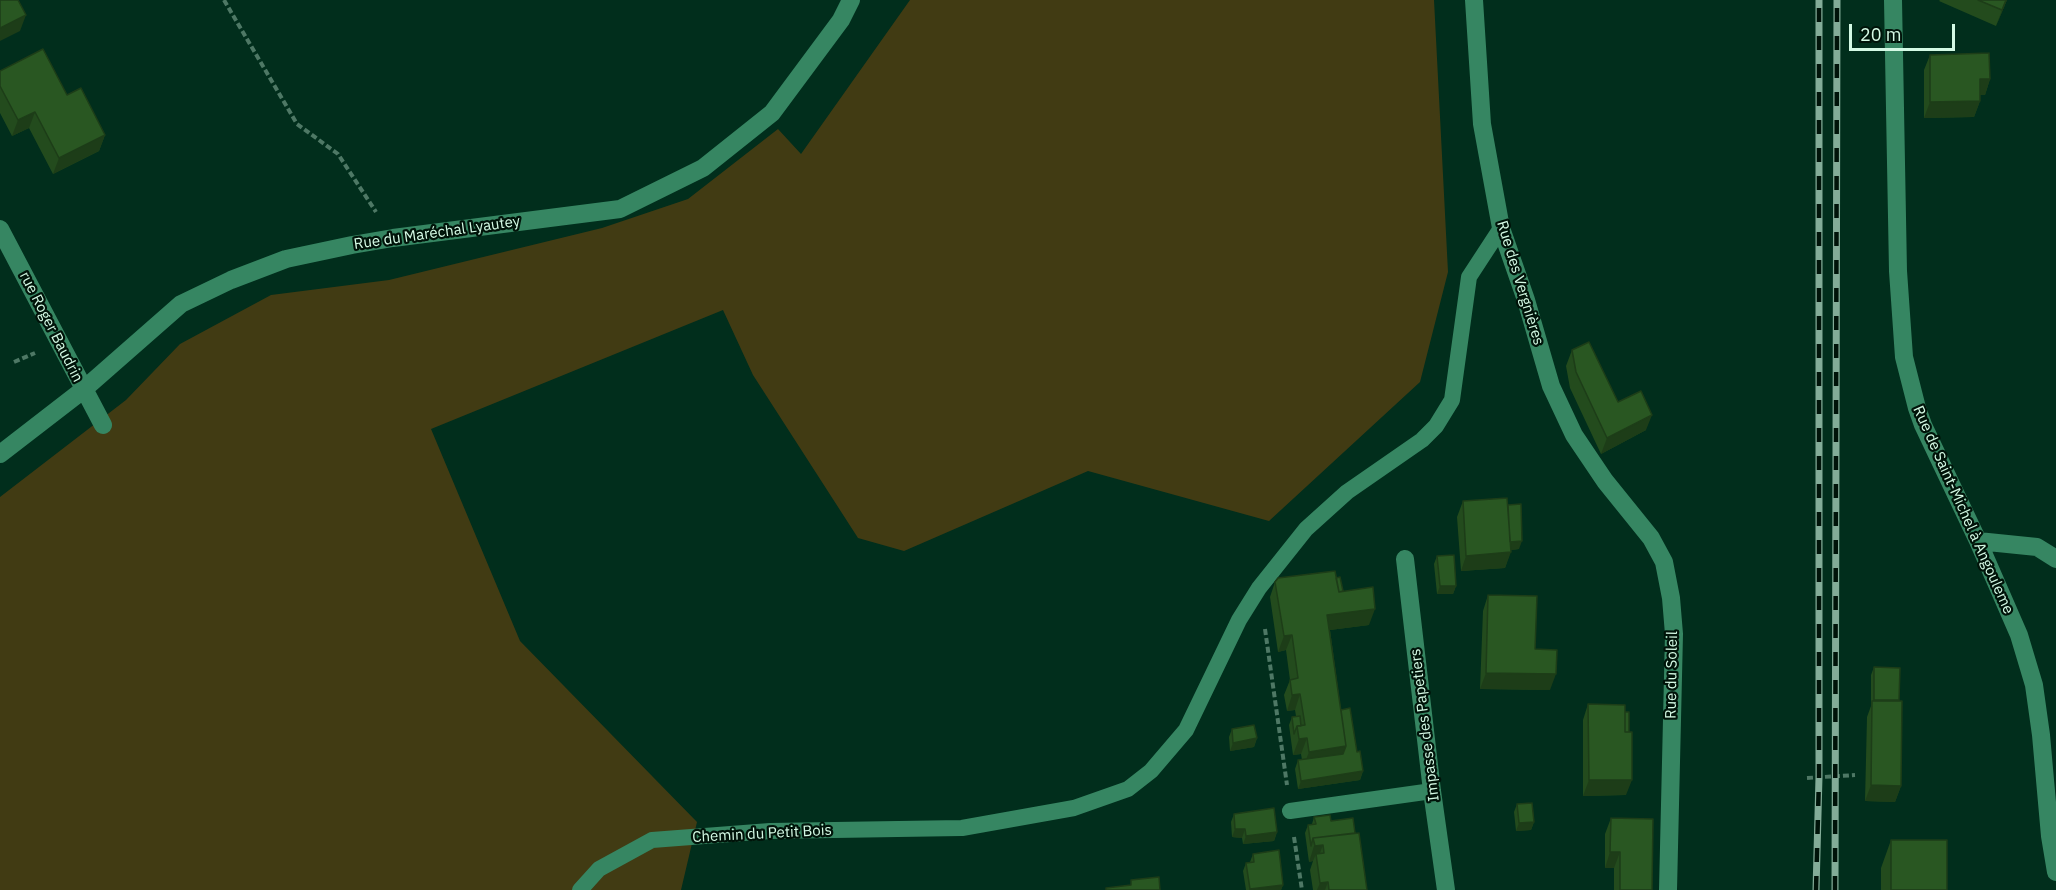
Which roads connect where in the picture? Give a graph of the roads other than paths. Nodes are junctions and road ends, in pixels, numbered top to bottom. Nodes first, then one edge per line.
1 (850, 0) edge
2 (1474, 0) edge
3 (1893, 0) edge
4 (1501, 228) junction
5 (0, 229) edge
6 (83, 390) junction
7 (103, 425) dead end
8 (0, 454) edge
9 (1605, 481) joint
10 (1978, 541) junction
11 (1405, 559) dead end
12 (2056, 559) edge
13 (1432, 791) junction
14 (1290, 811) road end
15 (2056, 872) edge
16 (580, 890) edge
17 (1446, 890) edge
18 (1668, 890) edge

1 - 6 street, Rue du Maréchal Lyautey
2 - 4 street, Rue des Vergnières
3 - 10 street, Rue de Saint-Michel à Angouleme
4 - 9 street, Rue des Vergnières
4 - 16 lane, Chemin du Petit Bois
5 - 6 street, rue Roger Baudrin
6 - 7 street, rue Roger Baudrin
6 - 8 street, Rue du Maréchal Lyautey
9 - 18 street, Rue du Soleil
10 - 12 street
10 - 15 street, Rue de Saint-Michel à Angouleme
11 - 13 street, Impasse des Papetiers
13 - 14 lane
13 - 17 street, Impasse des Papetiers

